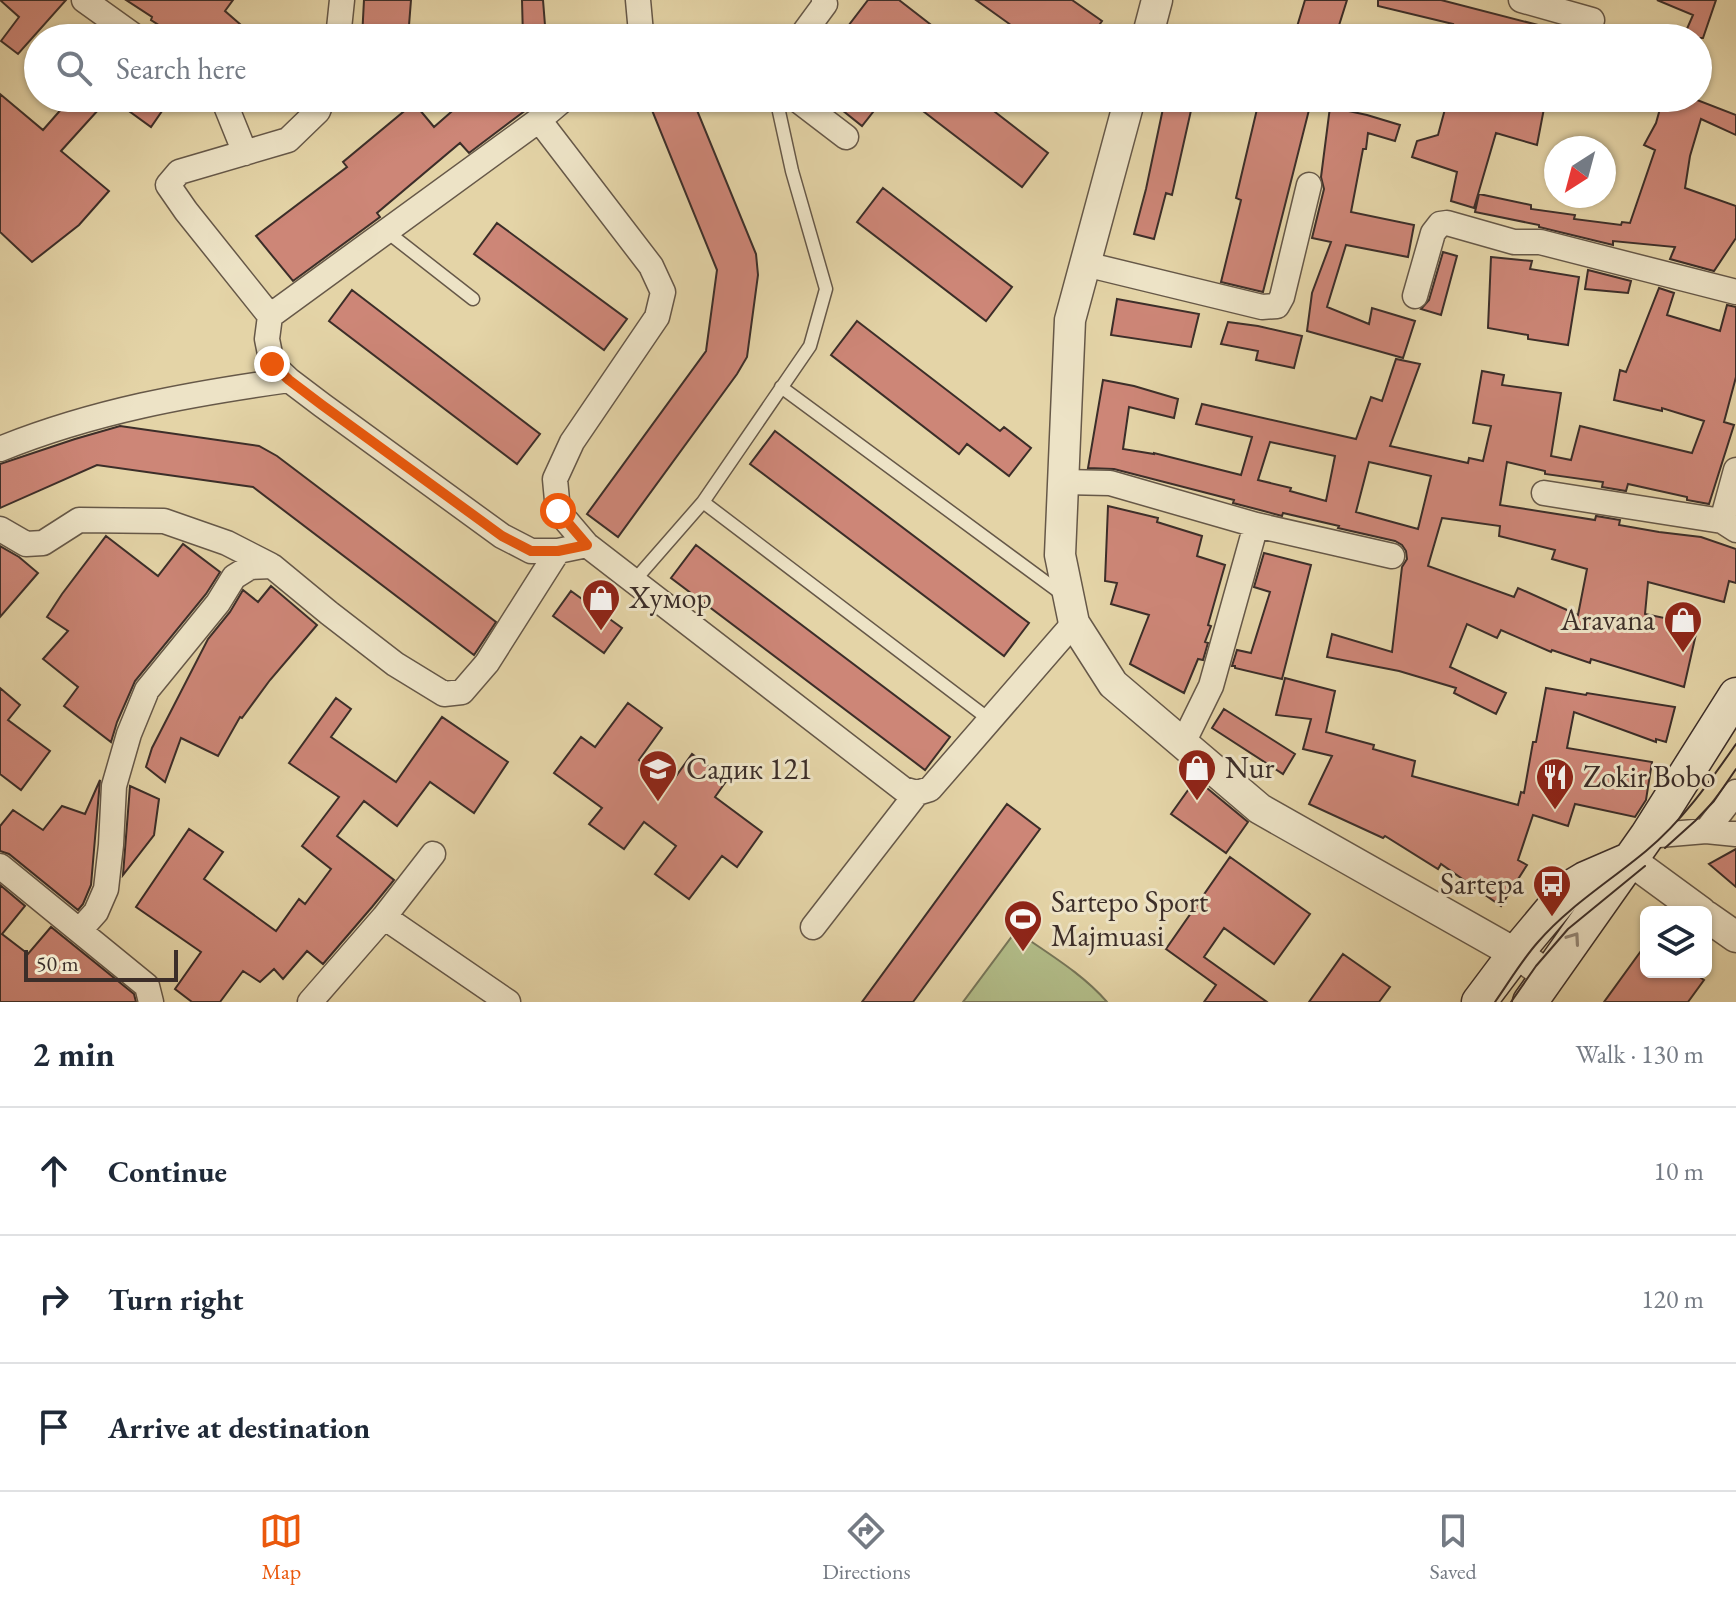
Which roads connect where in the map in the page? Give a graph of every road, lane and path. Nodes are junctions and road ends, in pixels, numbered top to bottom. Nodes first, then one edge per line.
1 (84, 0) edge
2 (342, 0) edge
3 (638, 0) edge
4 (824, 0) edge
5 (1157, 0) edge
6 (1521, 0) edge
7 (1592, 20) dead end
8 (117, 24) edge
9 (339, 24) edge
10 (640, 24) edge
11 (810, 24) edge
12 (1151, 24) edge
13 (228, 112) edge
14 (317, 112) edge
15 (548, 112) edge
16 (779, 112) edge
17 (813, 112) edge
18 (1126, 112) edge
19 (539, 120) junction
20 (846, 137) dead end
21 (245, 153) junction
22 (1309, 185) dead end
23 (386, 231) junction
24 (1085, 264) junction
25 (1736, 292) edge
26 (1415, 296) dead end
27 (473, 299) dead end
28 (270, 316) junction
29 (289, 380) junction
30 (781, 387) junction
31 (0, 449) edge
32 (1736, 470) edge
33 (1063, 482) junction
34 (1544, 493) dead end
35 (703, 502) junction
36 (1256, 525) junction
37 (1729, 526) edge
38 (0, 529) edge
39 (587, 545) junction
40 (558, 551) junction
41 (1392, 556) dead end
42 (272, 566) junction
43 (634, 581) junction
44 (1072, 611) junction
45 (1736, 695) edge
46 (990, 720) junction
47 (1183, 743) junction
48 (1736, 792) edge
49 (917, 793) junction
50 (1706, 831) junction
51 (1736, 834) edge
52 (1638, 848) junction
53 (433, 854) dead end
54 (0, 866) edge
55 (1695, 906) edge
56 (384, 917) junction
57 (1712, 920) edge
58 (813, 927) dead end
59 (80, 930) junction
60 (1736, 937) edge
61 (1515, 954) junction
62 (1539, 989) edge
63 (151, 1002) edge
64 (310, 1002) edge
65 (508, 1002) edge
66 (1479, 1002) edge

1 - 8 street
2 - 9 street
3 - 10 street
4 - 11 street
5 - 12 street
6 - 7 street
13 - 21 street
14 - 21 street
15 - 19 street
16 - 30 lane
17 - 20 street
18 - 24 street
19 - 23 street
19 - 39 street
21 - 28 street
22 - 24 street
23 - 27 lane
23 - 28 street
24 - 33 street
25 - 26 street
28 - 29 street
29 - 31 street
29 - 40 street
30 - 35 lane
30 - 44 lane
32 - 37 street
33 - 36 street
33 - 44 street
34 - 37 street
35 - 43 lane
35 - 46 lane
36 - 41 street
36 - 47 street
38 - 42 street
39 - 40 street
39 - 43 street
40 - 42 street
42 - 59 street
43 - 49 street
44 - 46 street
44 - 47 street
45 - 52 main road
46 - 49 street
47 - 61 street
48 - 50 street
49 - 58 street
50 - 51 street
50 - 52 street
52 - 55 street
52 - 61 main road
62 -> 52 main road
53 - 56 street
54 - 59 street
56 - 64 street
56 - 65 street
57 - 60 street
59 - 63 street
61 - 62 street
61 - 66 main road

